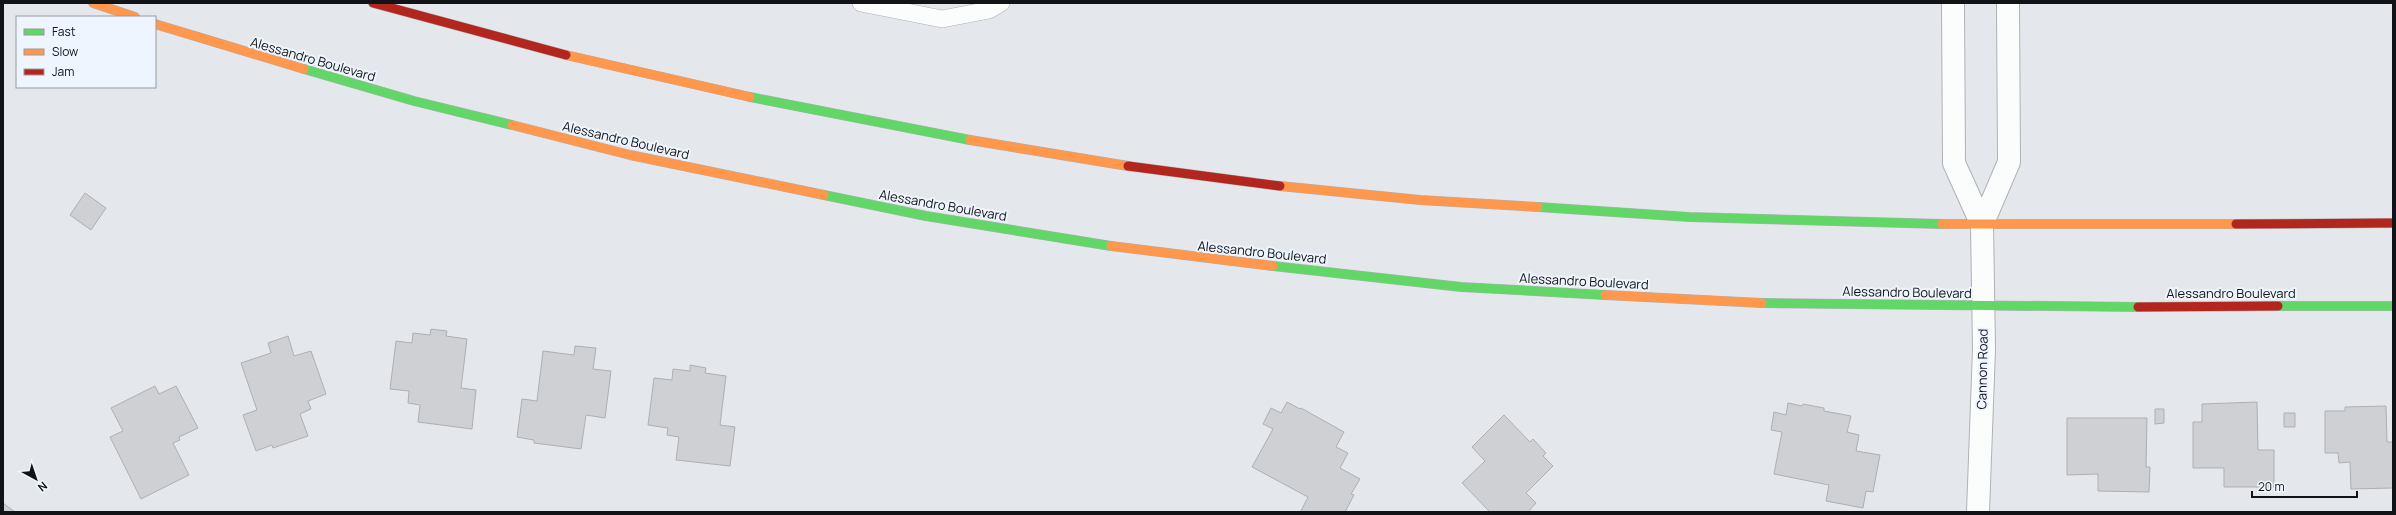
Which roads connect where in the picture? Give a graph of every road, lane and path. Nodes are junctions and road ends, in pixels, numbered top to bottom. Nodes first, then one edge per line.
1 (93, 3) edge
2 (373, 3) edge
3 (861, 3) edge
4 (1001, 3) edge
5 (1953, 3) edge
6 (2008, 3) edge
7 (132, 16) edge
8 (156, 24) edge
9 (2393, 223) edge
10 (1982, 225) junction
11 (1983, 306) junction
12 (2393, 306) edge
13 (1978, 512) edge

1 - 7 main road
2 - 10 main road
3 - 4 lane
5 - 10 street, Cannon Road
6 - 10 street, Cannon Road
8 - 11 main road, Alessandro Boulevard
9 - 10 main road
10 - 11 street, Cannon Road
11 - 12 main road, Alessandro Boulevard
11 - 13 street, Cannon Road

